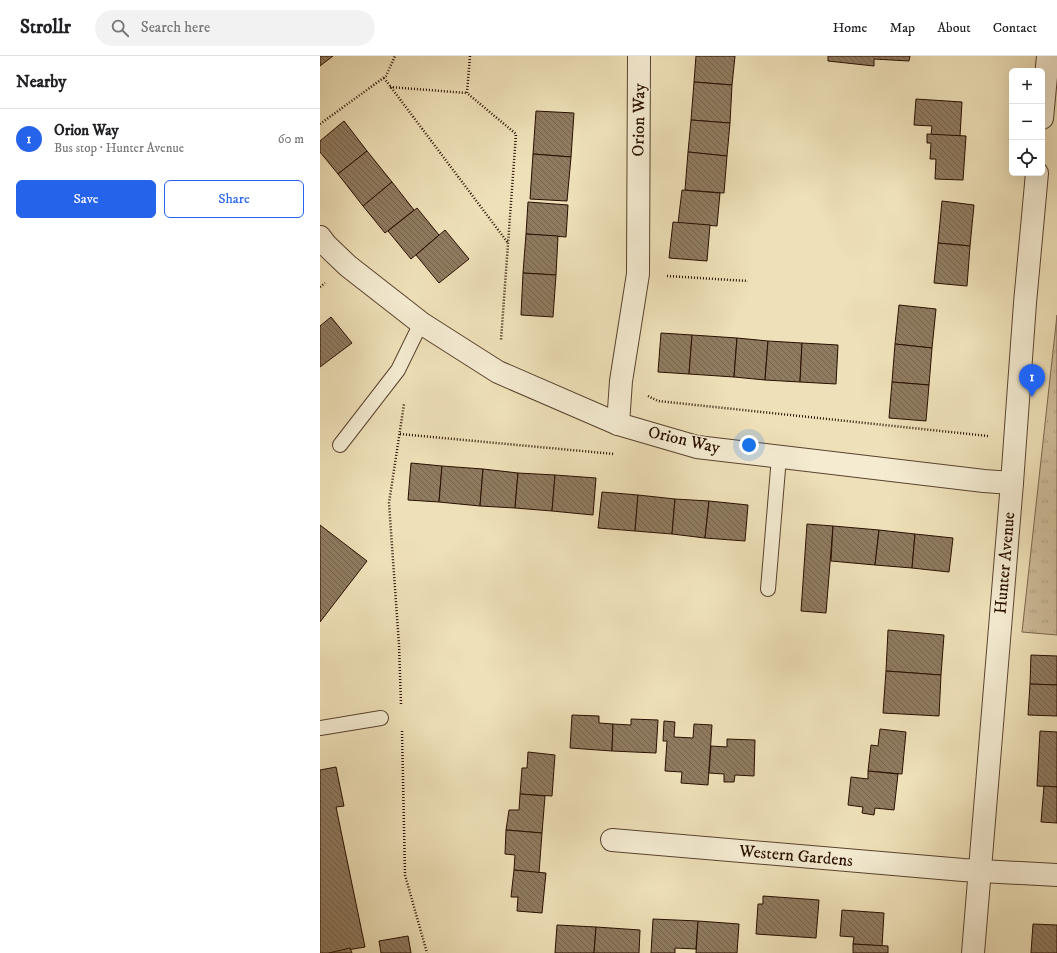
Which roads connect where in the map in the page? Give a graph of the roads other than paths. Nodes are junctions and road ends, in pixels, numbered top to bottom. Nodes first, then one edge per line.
1 (639, 56) edge
2 (1048, 56) edge
3 (1043, 104) edge
4 (1037, 176) edge
5 (320, 237) edge
6 (421, 323) junction
7 (618, 424) junction
8 (340, 445) dead end
9 (779, 457) junction
10 (1012, 483) junction
11 (768, 589) dead end
12 (381, 718) dead end
13 (320, 728) edge
14 (612, 840) dead end
15 (979, 871) junction
16 (1057, 875) edge
17 (973, 953) edge

1 - 7 street, Orion Way
2 - 3 street
4 - 10 street, Hunter Avenue
5 - 6 street, Orion Way
6 - 7 street, Orion Way
6 - 8 lane
7 - 9 street, Orion Way
9 - 10 street, Orion Way
9 - 11 lane
10 - 15 street, Hunter Avenue
12 - 13 lane
14 - 15 street, Western Gardens
15 - 16 street, Western Gardens
15 - 17 street, Hunter Avenue

